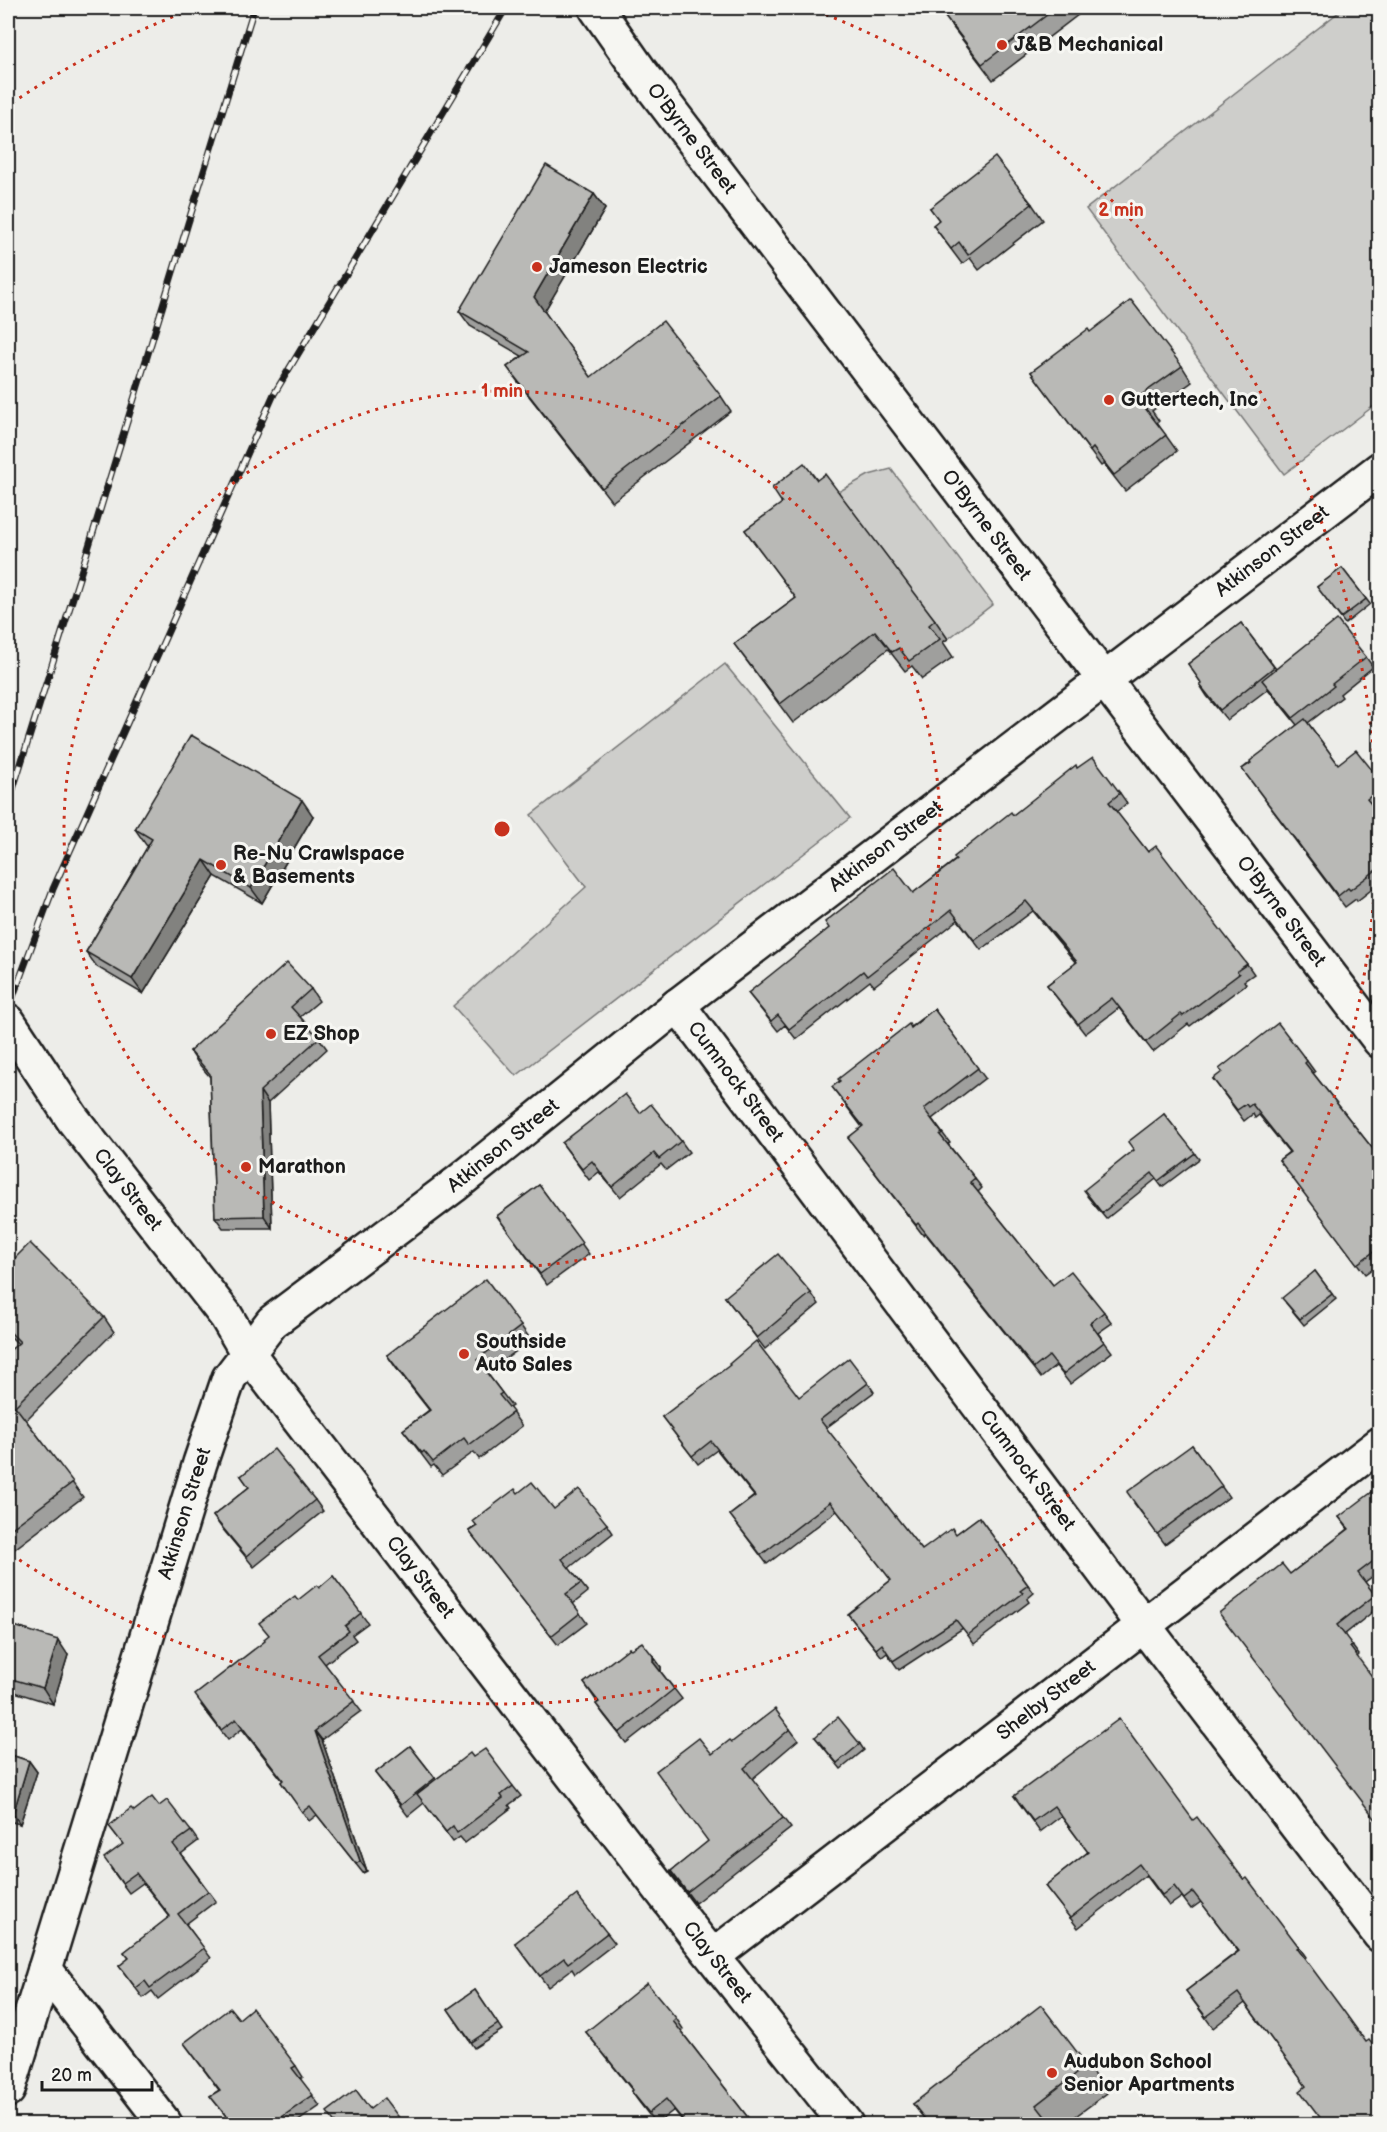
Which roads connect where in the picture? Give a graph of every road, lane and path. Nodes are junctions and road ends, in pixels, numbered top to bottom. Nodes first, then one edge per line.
1 (596, 8) edge
2 (1380, 469) edge
3 (1104, 679) junction
4 (678, 1005) junction
5 (8, 1021) edge
6 (1380, 1041) edge
7 (248, 1352) junction
8 (1380, 1444) edge
9 (1143, 1624) junction
10 (1380, 1935) edge
11 (713, 1956) junction
12 (45, 1969) junction
13 (8, 2090) edge
14 (165, 2124) edge
15 (846, 2124) edge

1 - 3 street, O'Byrne Street
2 - 3 street, Atkinson Street
3 - 4 street, Atkinson Street
3 - 6 street, O'Byrne Street
4 - 7 street, Atkinson Street
4 - 9 street, Cumnock Street
5 - 7 street, Clay Street
7 - 11 street, Clay Street
7 - 12 street, Atkinson Street
8 - 9 street, Shelby Street
9 - 10 street, Cumnock Street
9 - 11 street, Shelby Street
11 - 15 street, Clay Street
12 - 13 street, Atkinson Street
12 - 14 street

